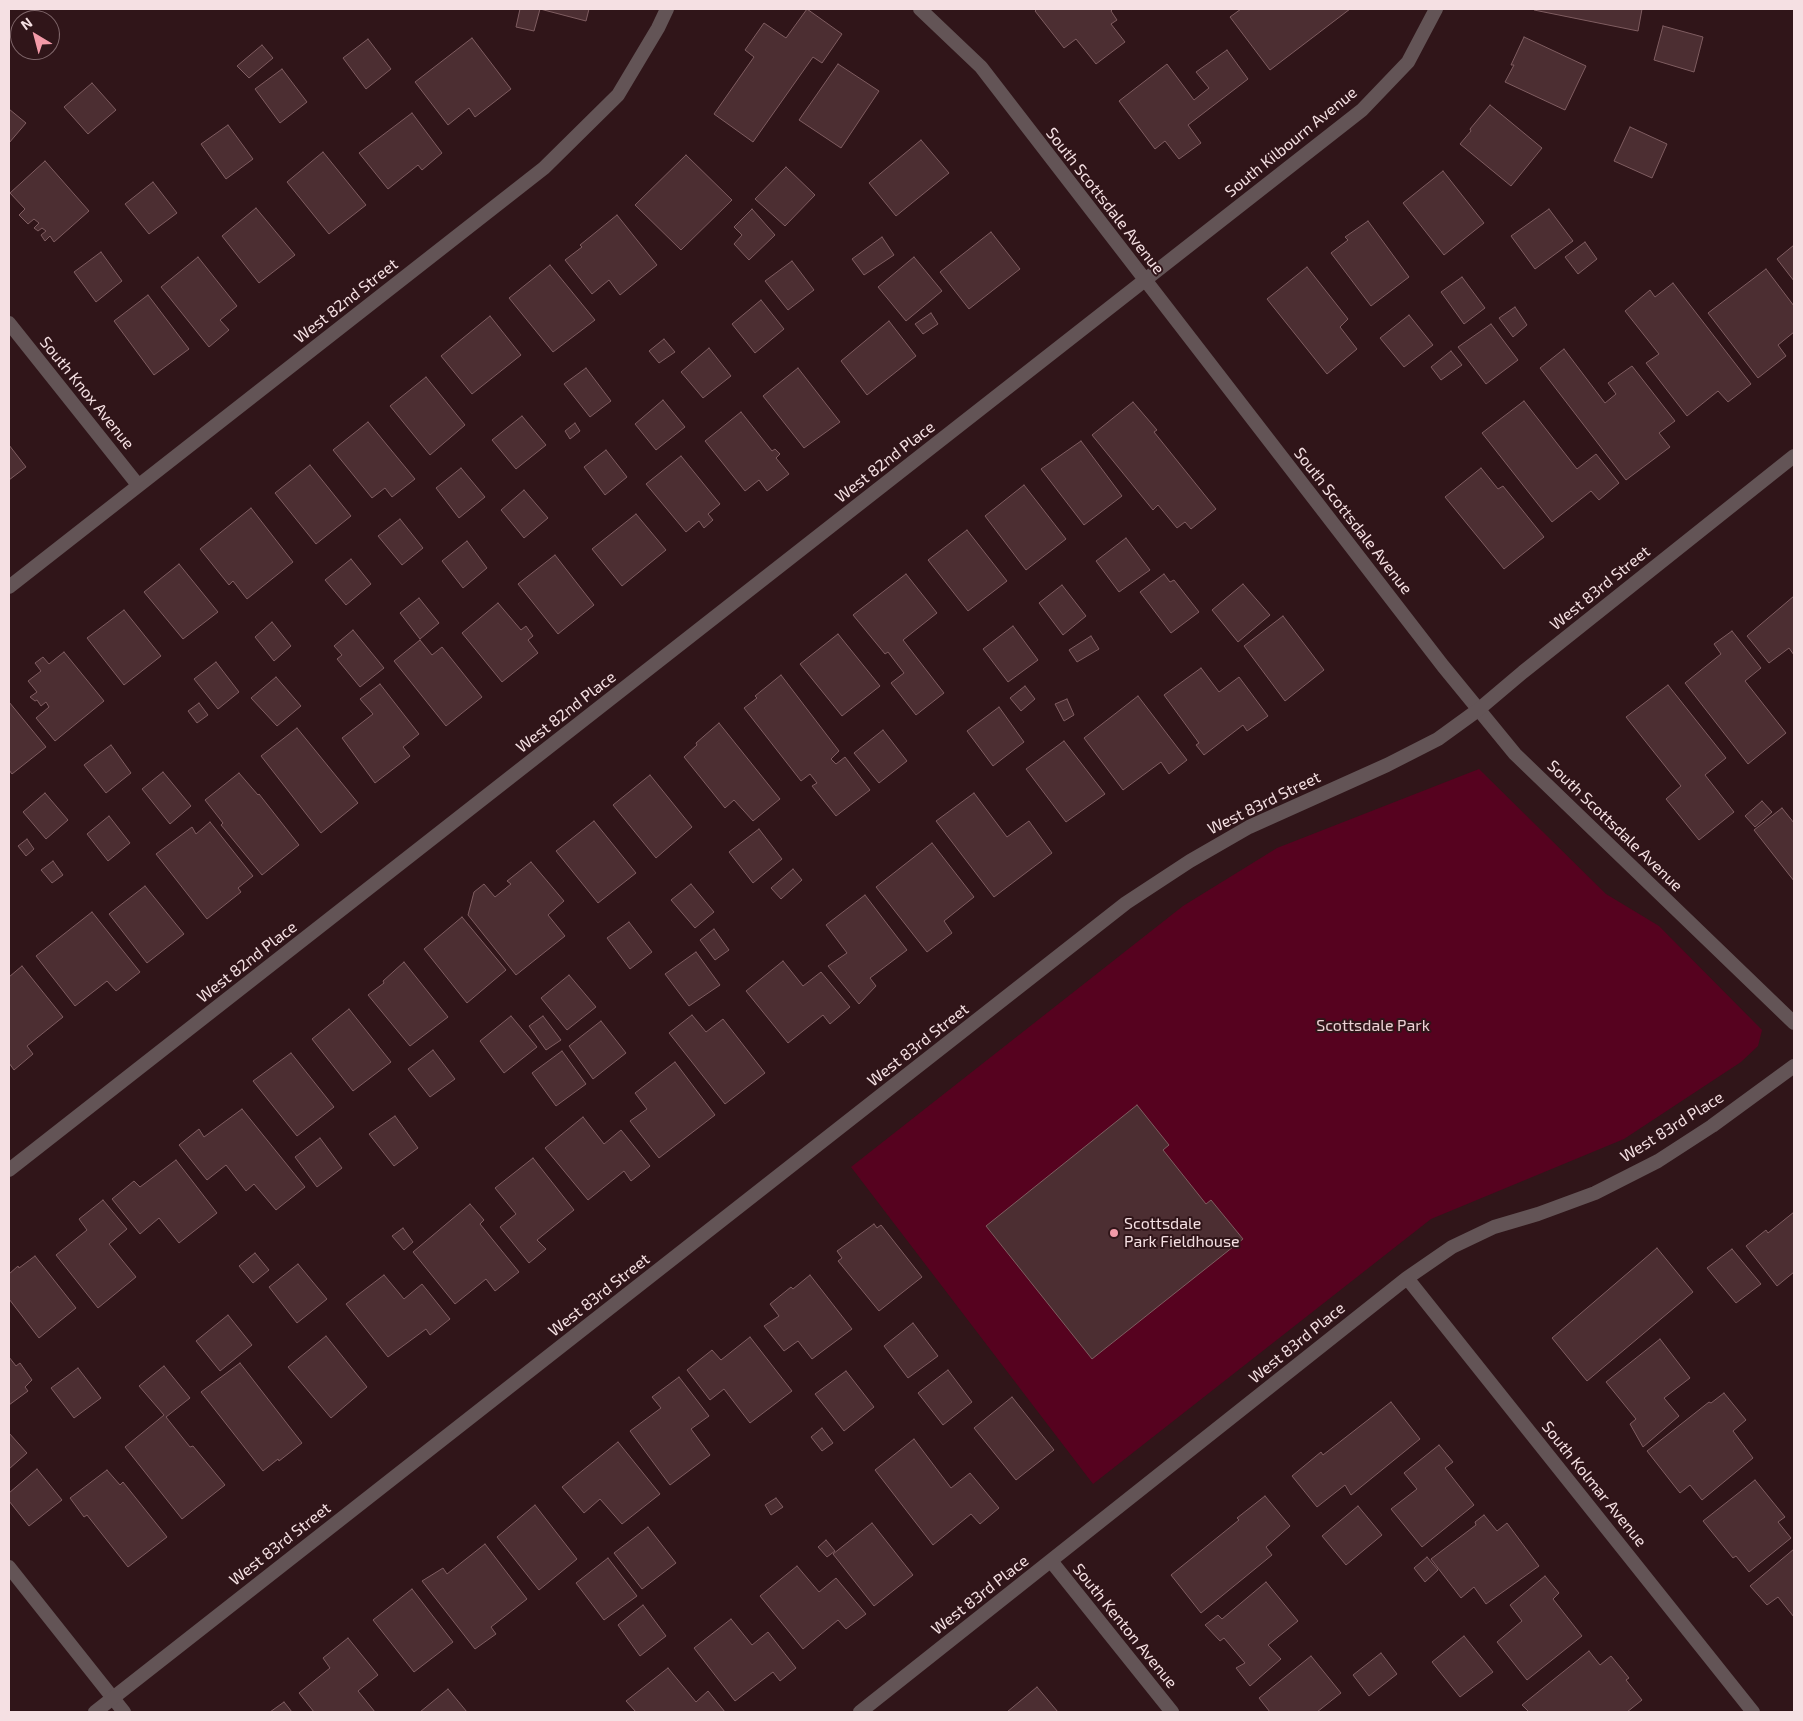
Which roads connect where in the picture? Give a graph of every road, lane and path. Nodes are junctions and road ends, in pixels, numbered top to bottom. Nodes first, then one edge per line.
1 (667, 9) edge
2 (920, 9) edge
3 (1436, 9) edge
4 (1145, 281) junction
5 (9, 323) edge
6 (1794, 456) edge
7 (138, 485) junction
8 (9, 587) edge
9 (1478, 710) junction
10 (1794, 1023) edge
11 (1794, 1066) edge
12 (9, 1170) edge
13 (1407, 1278) junction
14 (1051, 1561) junction
15 (9, 1567) edge
16 (113, 1698) junction
17 (95, 1712) edge
18 (124, 1712) edge
19 (860, 1712) edge
20 (1172, 1712) edge
21 (1753, 1712) edge

1 - 7 street, West 82nd Street
2 - 4 street, South Scottsdale Avenue
3 - 4 street, South Kilbourn Avenue
4 - 9 street, South Scottsdale Avenue
4 - 12 street, West 82nd Place
5 - 7 street, South Knox Avenue
6 - 9 street, West 83rd Street
7 - 8 street, West 82nd Street
9 - 10 street, South Scottsdale Avenue
9 - 16 street, West 83rd Street
11 - 13 street, West 83rd Place
13 - 14 street, West 83rd Place
13 - 21 street, South Kolmar Avenue
14 - 19 street, West 83rd Place
14 - 20 street, South Kenton Avenue
15 - 16 street
16 - 17 street, West 83rd Street
16 - 18 street

